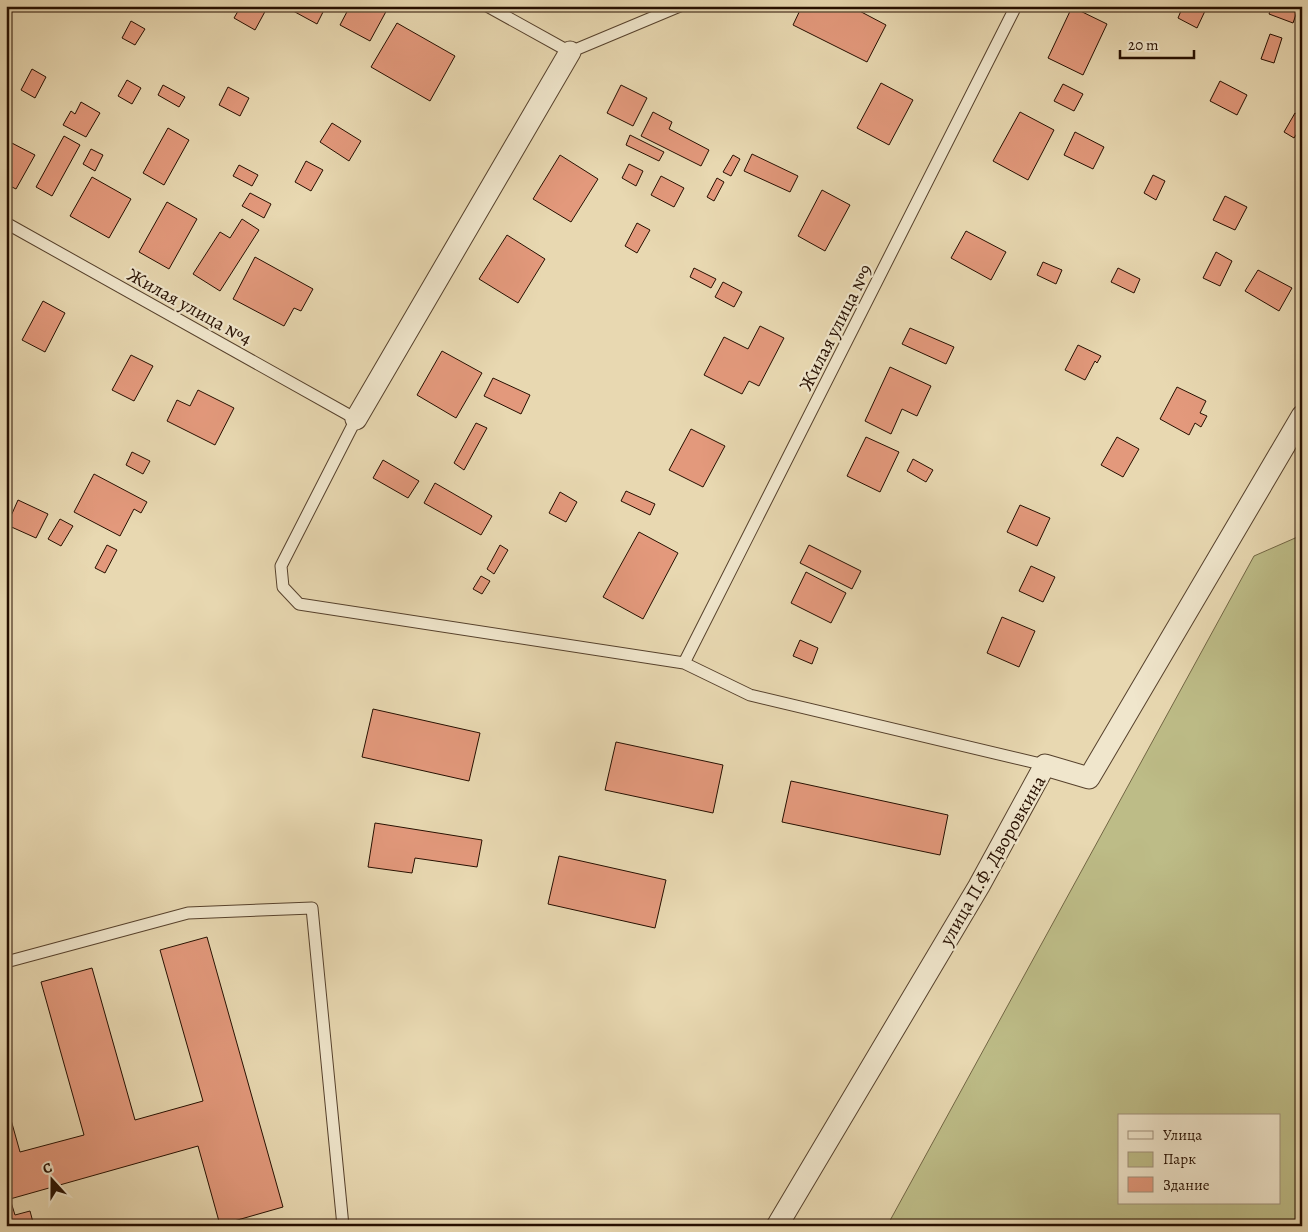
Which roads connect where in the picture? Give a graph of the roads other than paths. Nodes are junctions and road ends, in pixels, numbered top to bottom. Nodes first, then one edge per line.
1 (486, 6) edge
2 (680, 6) edge
3 (1016, 6) edge
4 (570, 52) junction
5 (6, 223) edge
6 (1302, 416) edge
7 (356, 419) junction
8 (684, 663) junction
9 (1045, 765) junction
10 (6, 962) edge
11 (343, 1226) edge
12 (777, 1226) edge

1 - 4 lane
2 - 4 lane
3 - 8 lane, Жилая улица №9
4 - 7 street
5 - 7 lane, Жилая улица №4
6 - 9 street, улица П.Ф. Дворовкина
7 - 8 lane
8 - 9 lane
9 - 12 street, улица П.Ф. Дворовкина
10 - 11 lane

